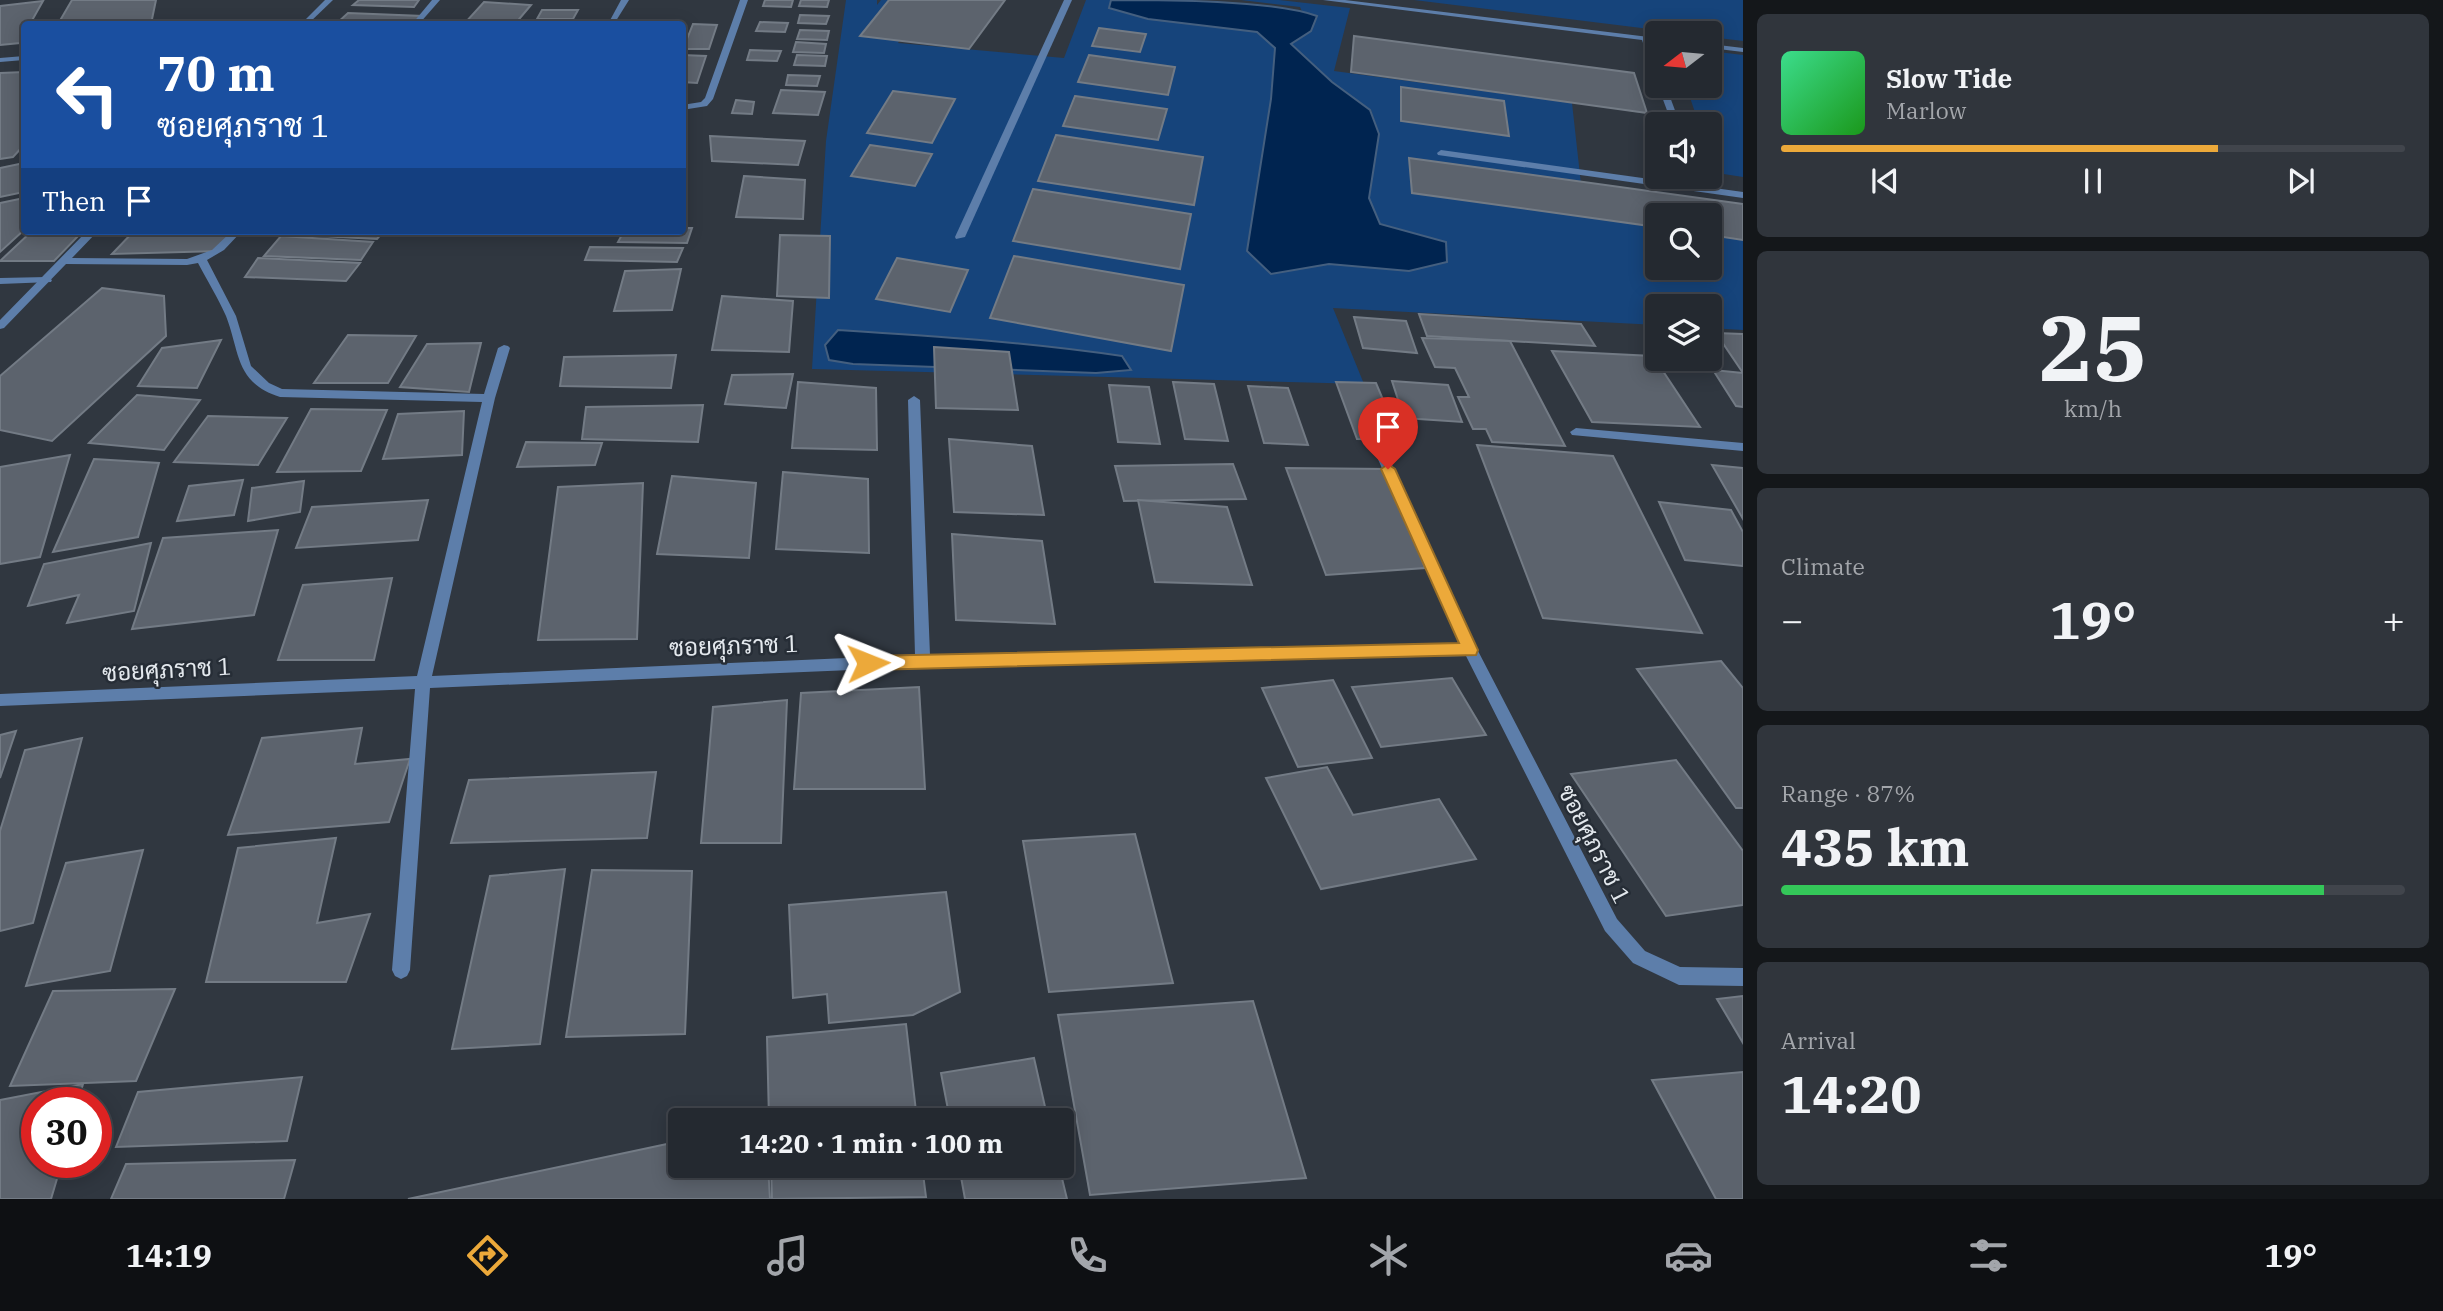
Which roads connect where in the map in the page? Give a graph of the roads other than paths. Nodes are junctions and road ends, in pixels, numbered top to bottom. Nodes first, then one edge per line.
1 (329, 0) edge
2 (436, 0) edge
3 (625, 0) edge
4 (744, 0) edge
5 (1068, 0) edge
6 (1327, 0) edge
7 (307, 21) edge
8 (418, 21) edge
9 (613, 21) edge
10 (1645, 38) edge
11 (1722, 47) edge
12 (1743, 50) edge
13 (21, 58) edge
14 (0, 60) edge
15 (686, 107) edge
16 (1441, 153) dead end
17 (1645, 181) edge
18 (1700, 189) edge
19 (1743, 195) edge
20 (89, 235) edge
21 (233, 235) edge
22 (960, 237) dead end
23 (202, 260) junction
24 (66, 261) junction
25 (47, 280) junction
26 (0, 281) edge
27 (0, 326) edge
28 (504, 348) dead end
29 (489, 398) junction
30 (914, 400) dead end
31 (1576, 432) dead end
32 (1743, 447) edge
33 (1382, 457) dead end
34 (1470, 650) junction
35 (923, 661) junction
36 (424, 681) junction
37 (0, 699) edge
38 (401, 970) dead end
39 (1743, 977) edge

1 - 7 street
2 - 8 street
3 - 9 street
4 - 15 street
5 - 22 street
6 - 10 street
11 - 12 street
13 - 14 street
16 - 17 street
18 - 19 street
20 - 24 street
21 - 23 street
23 - 24 street
23 - 29 street
24 - 25 street
25 - 26 street
25 - 27 street
28 - 29 street
29 - 36 street
30 - 35 street
31 - 32 street
33 - 34 street, ซอยศุภราช 1
34 - 35 street, ซอยศุภราช 1
34 - 39 street, ซอยศุภราช 1
35 - 36 street, ซอยศุภราช 1
36 - 37 street, ซอยศุภราช 1
36 - 38 street

